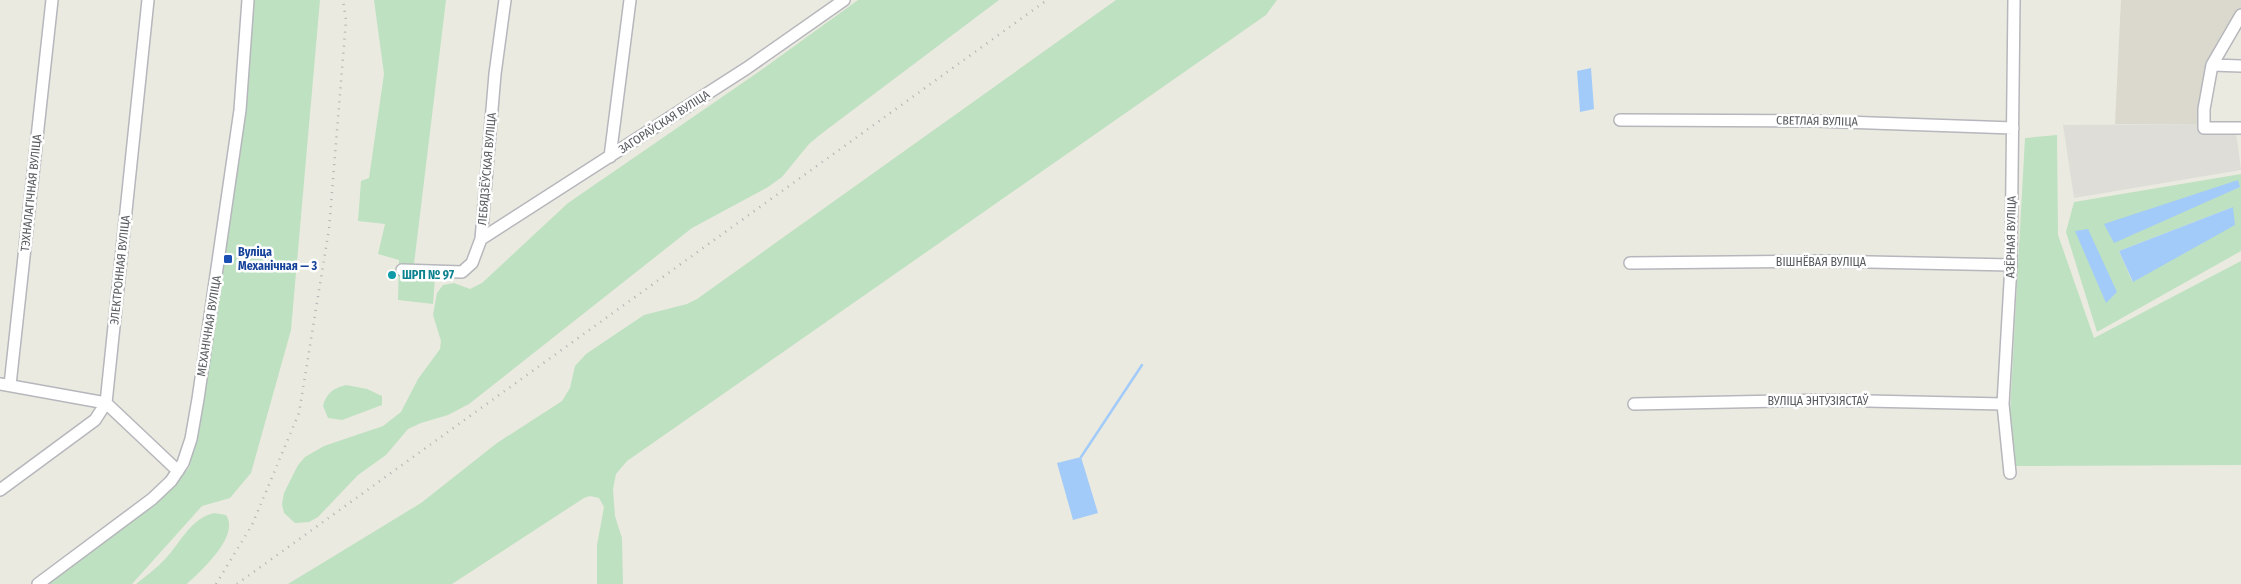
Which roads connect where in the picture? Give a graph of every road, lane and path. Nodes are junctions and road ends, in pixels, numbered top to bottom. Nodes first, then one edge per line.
1 (52, 0) edge
2 (148, 0) edge
3 (248, 0) edge
4 (505, 0) edge
5 (630, 0) edge
6 (844, 0) edge
7 (2014, 0) edge
8 (2241, 15) edge
9 (2212, 65) junction
10 (2241, 66) edge
11 (1620, 120) dead end
12 (2013, 128) junction
13 (2241, 128) edge
14 (610, 157) junction
15 (481, 240) junction
16 (1630, 263) dead end
17 (2011, 265) junction
18 (402, 270) dead end
19 (5, 385) edge
20 (106, 403) junction
21 (1634, 404) dead end
22 (2003, 404) junction
23 (178, 471) junction
24 (2010, 473) dead end
25 (0, 490) edge
26 (38, 584) edge

1 - 19 street, ТЭХНАЛАГІЧНАЯ ВУЛІЦА
2 - 20 street, ЭЛЕКТРОННАЯ ВУЛІЦА
3 - 23 street, МЕХАНІЧНАЯ ВУЛІЦА
4 - 15 street, ЛЕБЯДЗЁЎСКАЯ ВУЛІЦА
5 - 14 street
6 - 14 street, ЗАГОРАЎСКАЯ ВУЛІЦА
7 - 12 street, АЗЁРНАЯ ВУЛІЦА
8 - 9 street
9 - 10 street
9 - 13 street
11 - 12 street, СВЕТЛАЯ ВУЛІЦА
12 - 17 street, АЗЁРНАЯ ВУЛІЦА
14 - 15 street, ЗАГОРАЎСКАЯ ВУЛІЦА
15 - 18 street, ЛЕБЯДЗЁЎСКАЯ ВУЛІЦА
16 - 17 street, ВІШНЁВАЯ ВУЛІЦА
17 - 22 street, АЗЁРНАЯ ВУЛІЦА
19 - 20 street
20 - 23 street
20 - 25 street
21 - 22 street, ВУЛІЦА ЭНТУЗІЯСТАЎ
22 - 24 street, АЗЁРНАЯ ВУЛІЦА
23 - 26 street, МЕХАНІЧНАЯ ВУЛІЦА

